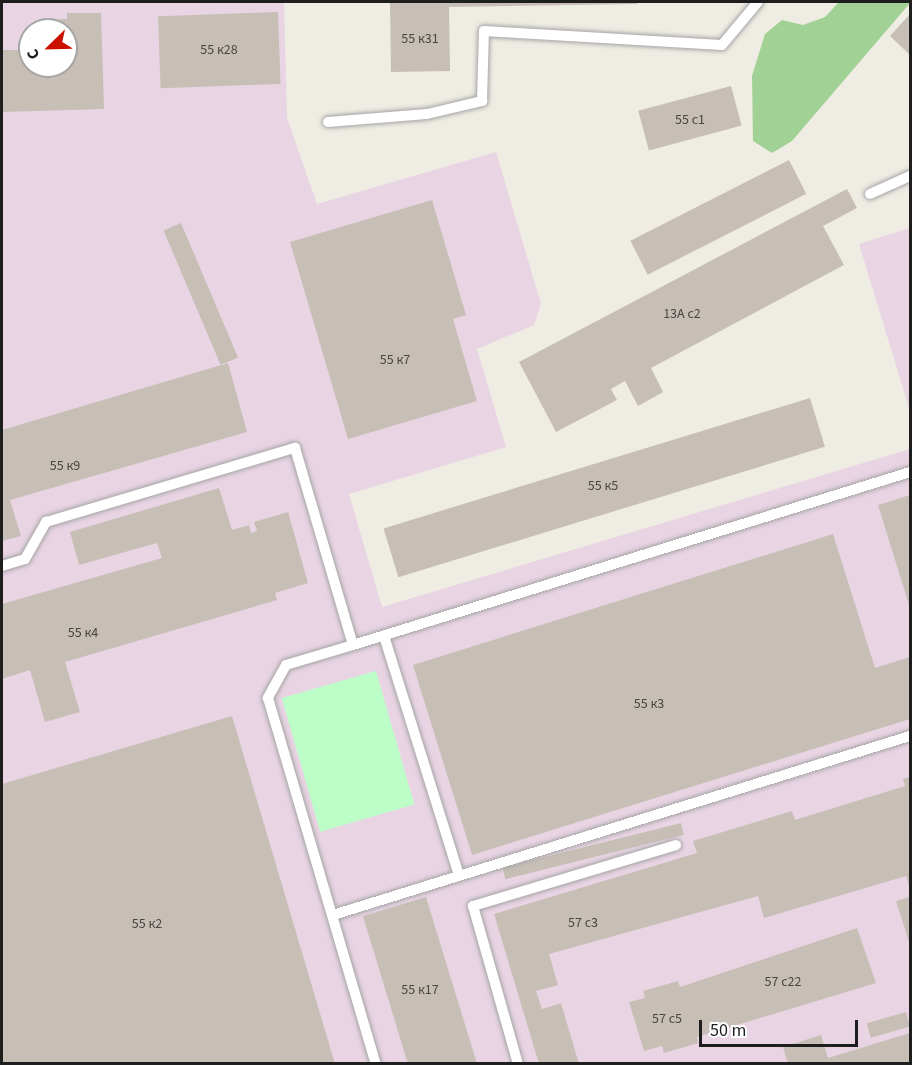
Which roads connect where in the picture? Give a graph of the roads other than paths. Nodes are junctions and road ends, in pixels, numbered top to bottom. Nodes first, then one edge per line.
1 (758, 2) edge
2 (328, 122) dead end
3 (910, 176) edge
4 (870, 194) dead end
5 (910, 472) edge
6 (2, 566) edge
7 (384, 636) junction
8 (353, 645) junction
9 (910, 736) edge
10 (676, 845) dead end
11 (459, 876) junction
12 (333, 915) junction
13 (376, 1064) edge
14 (518, 1064) edge

1 - 2 lane
3 - 4 lane
5 - 7 lane
6 - 8 lane
7 - 8 lane
7 - 11 lane
8 - 12 lane
9 - 11 lane
10 - 14 lane
11 - 12 lane
12 - 13 lane

